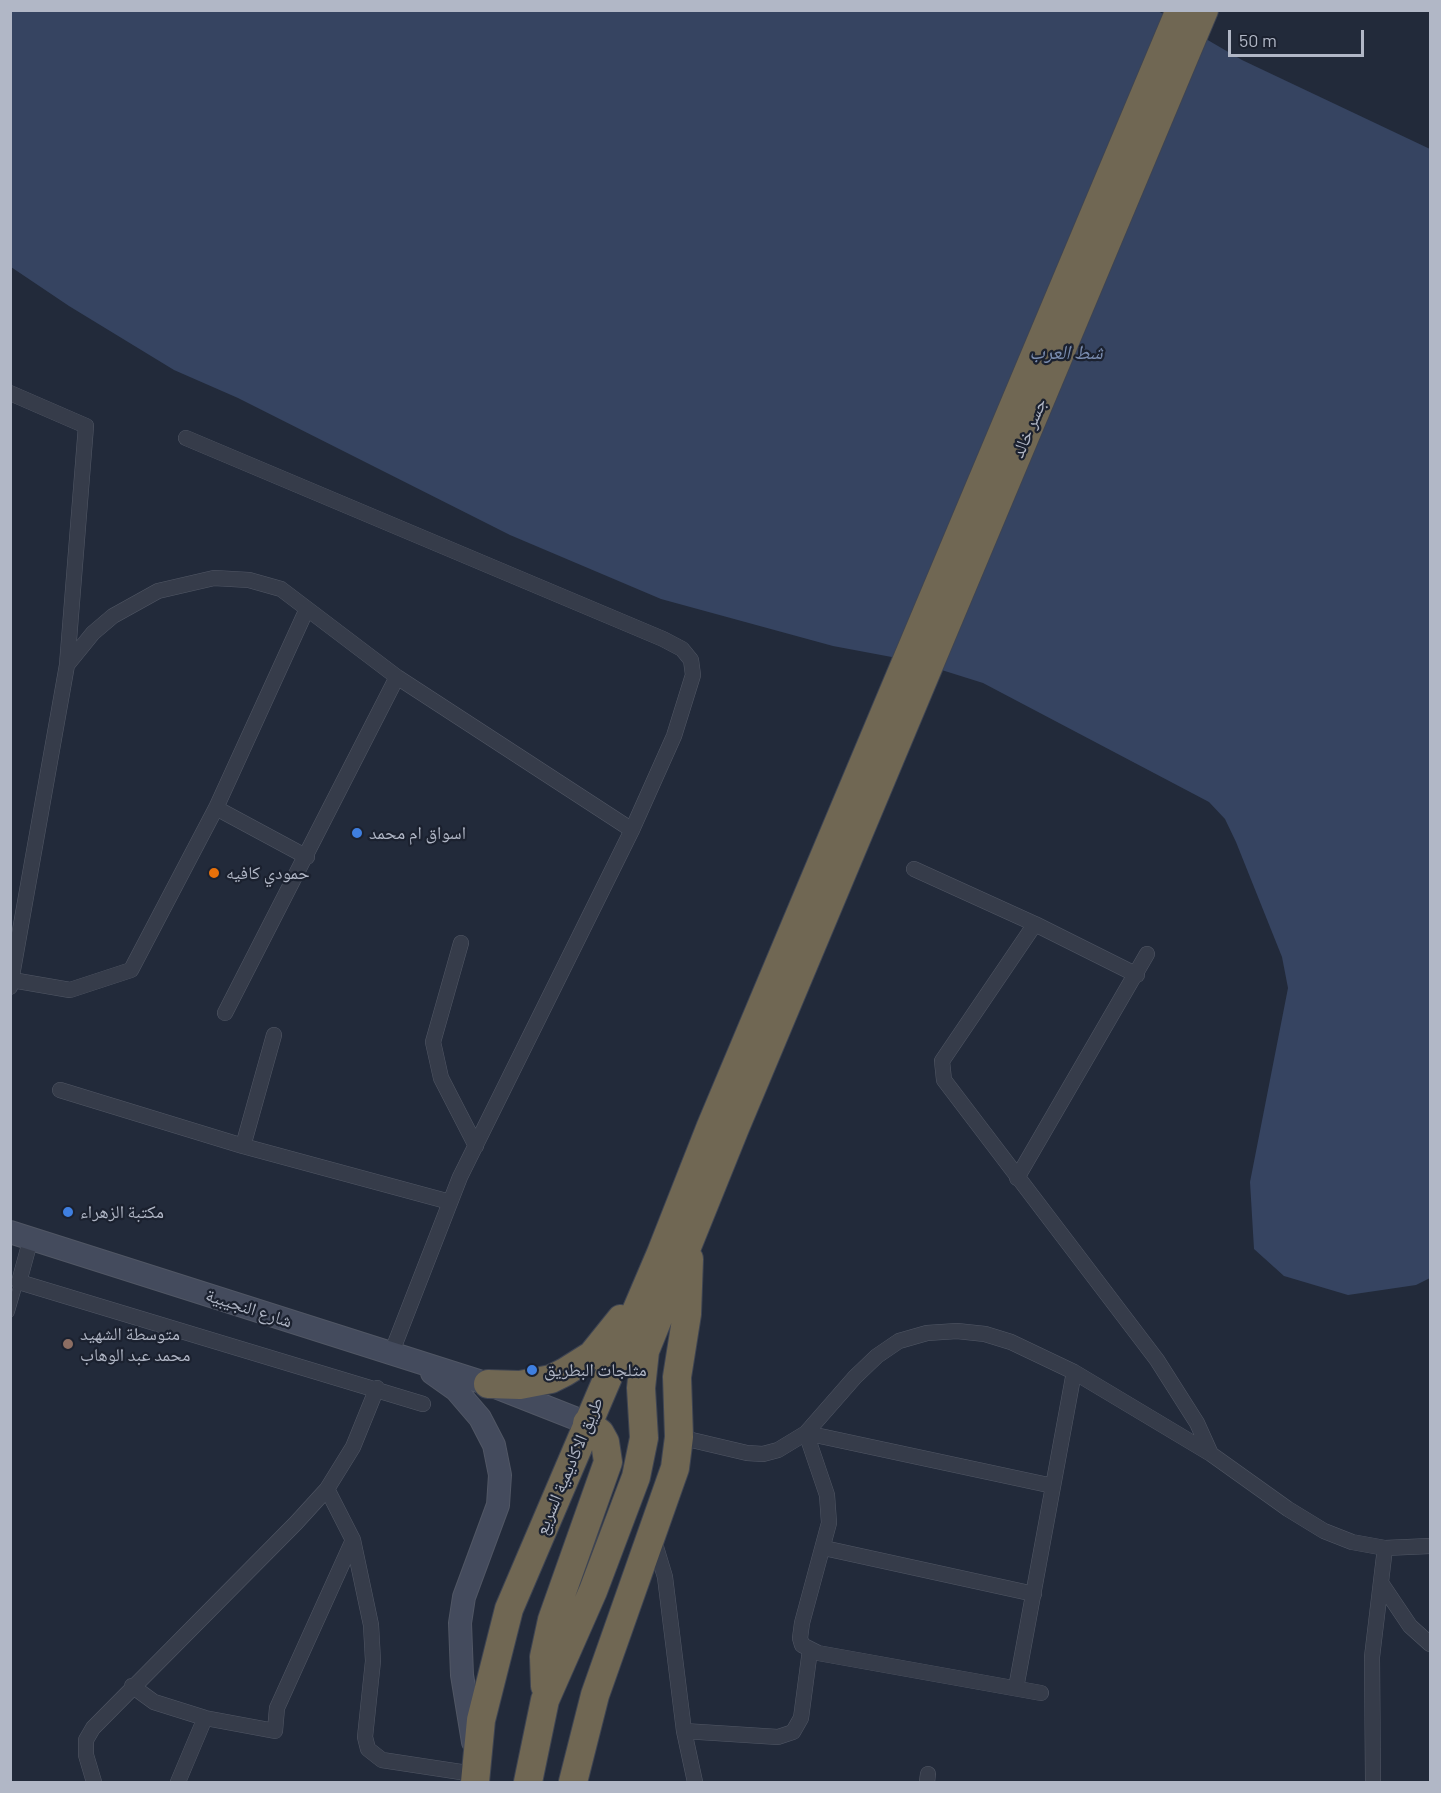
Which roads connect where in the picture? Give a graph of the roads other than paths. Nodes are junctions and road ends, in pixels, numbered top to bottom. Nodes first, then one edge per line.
1 (1180, 10) edge
2 (1204, 10) edge
3 (10, 393) edge
4 (186, 438) dead end
5 (306, 611) junction
6 (67, 665) junction
7 (397, 677) junction
8 (216, 808) junction
9 (632, 830) junction
10 (843, 842) junction
11 (307, 857) junction
12 (914, 869) dead end
13 (1035, 924) junction
14 (461, 943) dead end
15 (1147, 954) dead end
16 (1137, 975) junction
17 (11, 983) edge
18 (225, 1014) dead end
19 (274, 1035) dead end
20 (60, 1090) dead end
21 (723, 1127) junction
22 (243, 1146) junction
23 (476, 1146) junction
24 (1017, 1178) junction
25 (450, 1202) junction
26 (21, 1235) edge
27 (688, 1243) junction
28 (651, 1275) junction
29 (19, 1282) junction
30 (10, 1313) edge
31 (396, 1355) junction
32 (1074, 1372) junction
33 (488, 1384) junction
34 (377, 1388) junction
35 (423, 1404) dead end
36 (587, 1423) junction
37 (806, 1433) junction
38 (679, 1437) junction
39 (1211, 1455) junction
40 (1053, 1486) junction
41 (327, 1489) junction
42 (652, 1534) junction
43 (353, 1540) junction
44 (1431, 1546) edge
45 (824, 1548) junction
46 (1385, 1548) junction
47 (1381, 1583) junction
48 (1034, 1594) junction
49 (1431, 1644) edge
50 (810, 1650) junction
51 (132, 1686) junction
52 (1016, 1688) junction
53 (1041, 1693) dead end
54 (545, 1700) junction
55 (205, 1718) junction
56 (684, 1731) junction
57 (474, 1774) edge
58 (94, 1782) edge
59 (178, 1782) edge
60 (528, 1782) edge
61 (573, 1782) edge
62 (695, 1782) edge
63 (1373, 1782) edge

1 - 10 highway, جسر خالد
2 - 10 highway, جسر خالد
3 - 6 street
4 - 9 street
5 - 6 street
5 - 7 street
5 - 8 street
6 - 17 street
7 - 9 street
7 - 11 street
8 - 11 street
8 - 17 street
9 - 23 street
10 - 21 highway
11 - 18 street
12 - 13 street
13 - 16 street
13 - 24 street
14 - 23 street
15 - 16 street
16 - 24 street
19 - 22 street
20 - 22 street
21 - 27 highway
21 - 28 highway, طريق الاكاديمية السريع
22 - 25 street
23 - 25 street
24 - 39 street
25 - 31 street
26 - 29 street
26 - 31 main road, شارع النجيبية
27 - 38 highway
27 - 54 highway
28 - 33 highway
28 - 36 highway, طريق الاكاديمية السريع
29 - 30 lane
29 - 34 street
31 - 33 main road, شارع النجيبية
31 - 57 main road
32 - 37 street
32 - 39 street
32 - 40 street
33 - 36 main road, شارع النجيبية
34 - 35 street
34 - 41 street
36 - 54 highway
36 - 57 highway, طريق الاكاديمية السريع
37 - 38 street
37 - 40 street
37 - 45 street
38 - 42 highway
39 - 46 street
40 - 48 street
41 - 43 street
41 - 51 street
42 - 56 street
42 - 61 highway
43 - 55 street
43 - 57 street
44 - 46 street
45 - 48 street
45 - 50 street
46 - 47 street
47 - 49 street
47 - 63 street
48 - 52 street
50 - 52 street
50 - 56 street
51 - 55 street
51 - 58 street
52 - 53 street
54 - 60 highway
55 - 59 street
56 - 62 street

